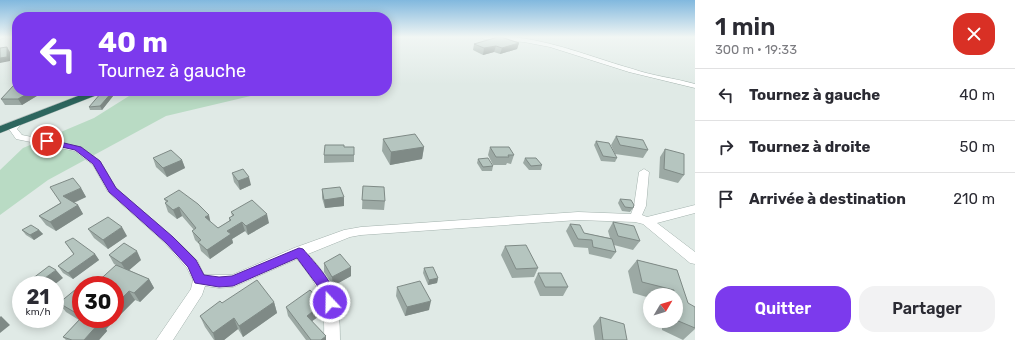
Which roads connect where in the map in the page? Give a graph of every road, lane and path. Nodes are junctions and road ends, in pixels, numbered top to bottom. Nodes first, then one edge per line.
1 (575, 53) edge
2 (695, 86) edge
3 (86, 96) edge
4 (18, 123) junction
5 (0, 130) edge
6 (644, 172) dead end
7 (695, 209) edge
8 (635, 218) junction
9 (647, 221) junction
10 (299, 252) junction
11 (695, 259) edge
12 (200, 280) junction
13 (164, 340) edge
14 (332, 340) edge

1 - 2 street
3 - 4 highway
4 - 5 highway
4 - 12 street
6 - 8 street
7 - 9 street
8 - 9 street
8 - 10 street
9 - 11 street
10 - 12 street
10 - 14 street
12 - 13 street

